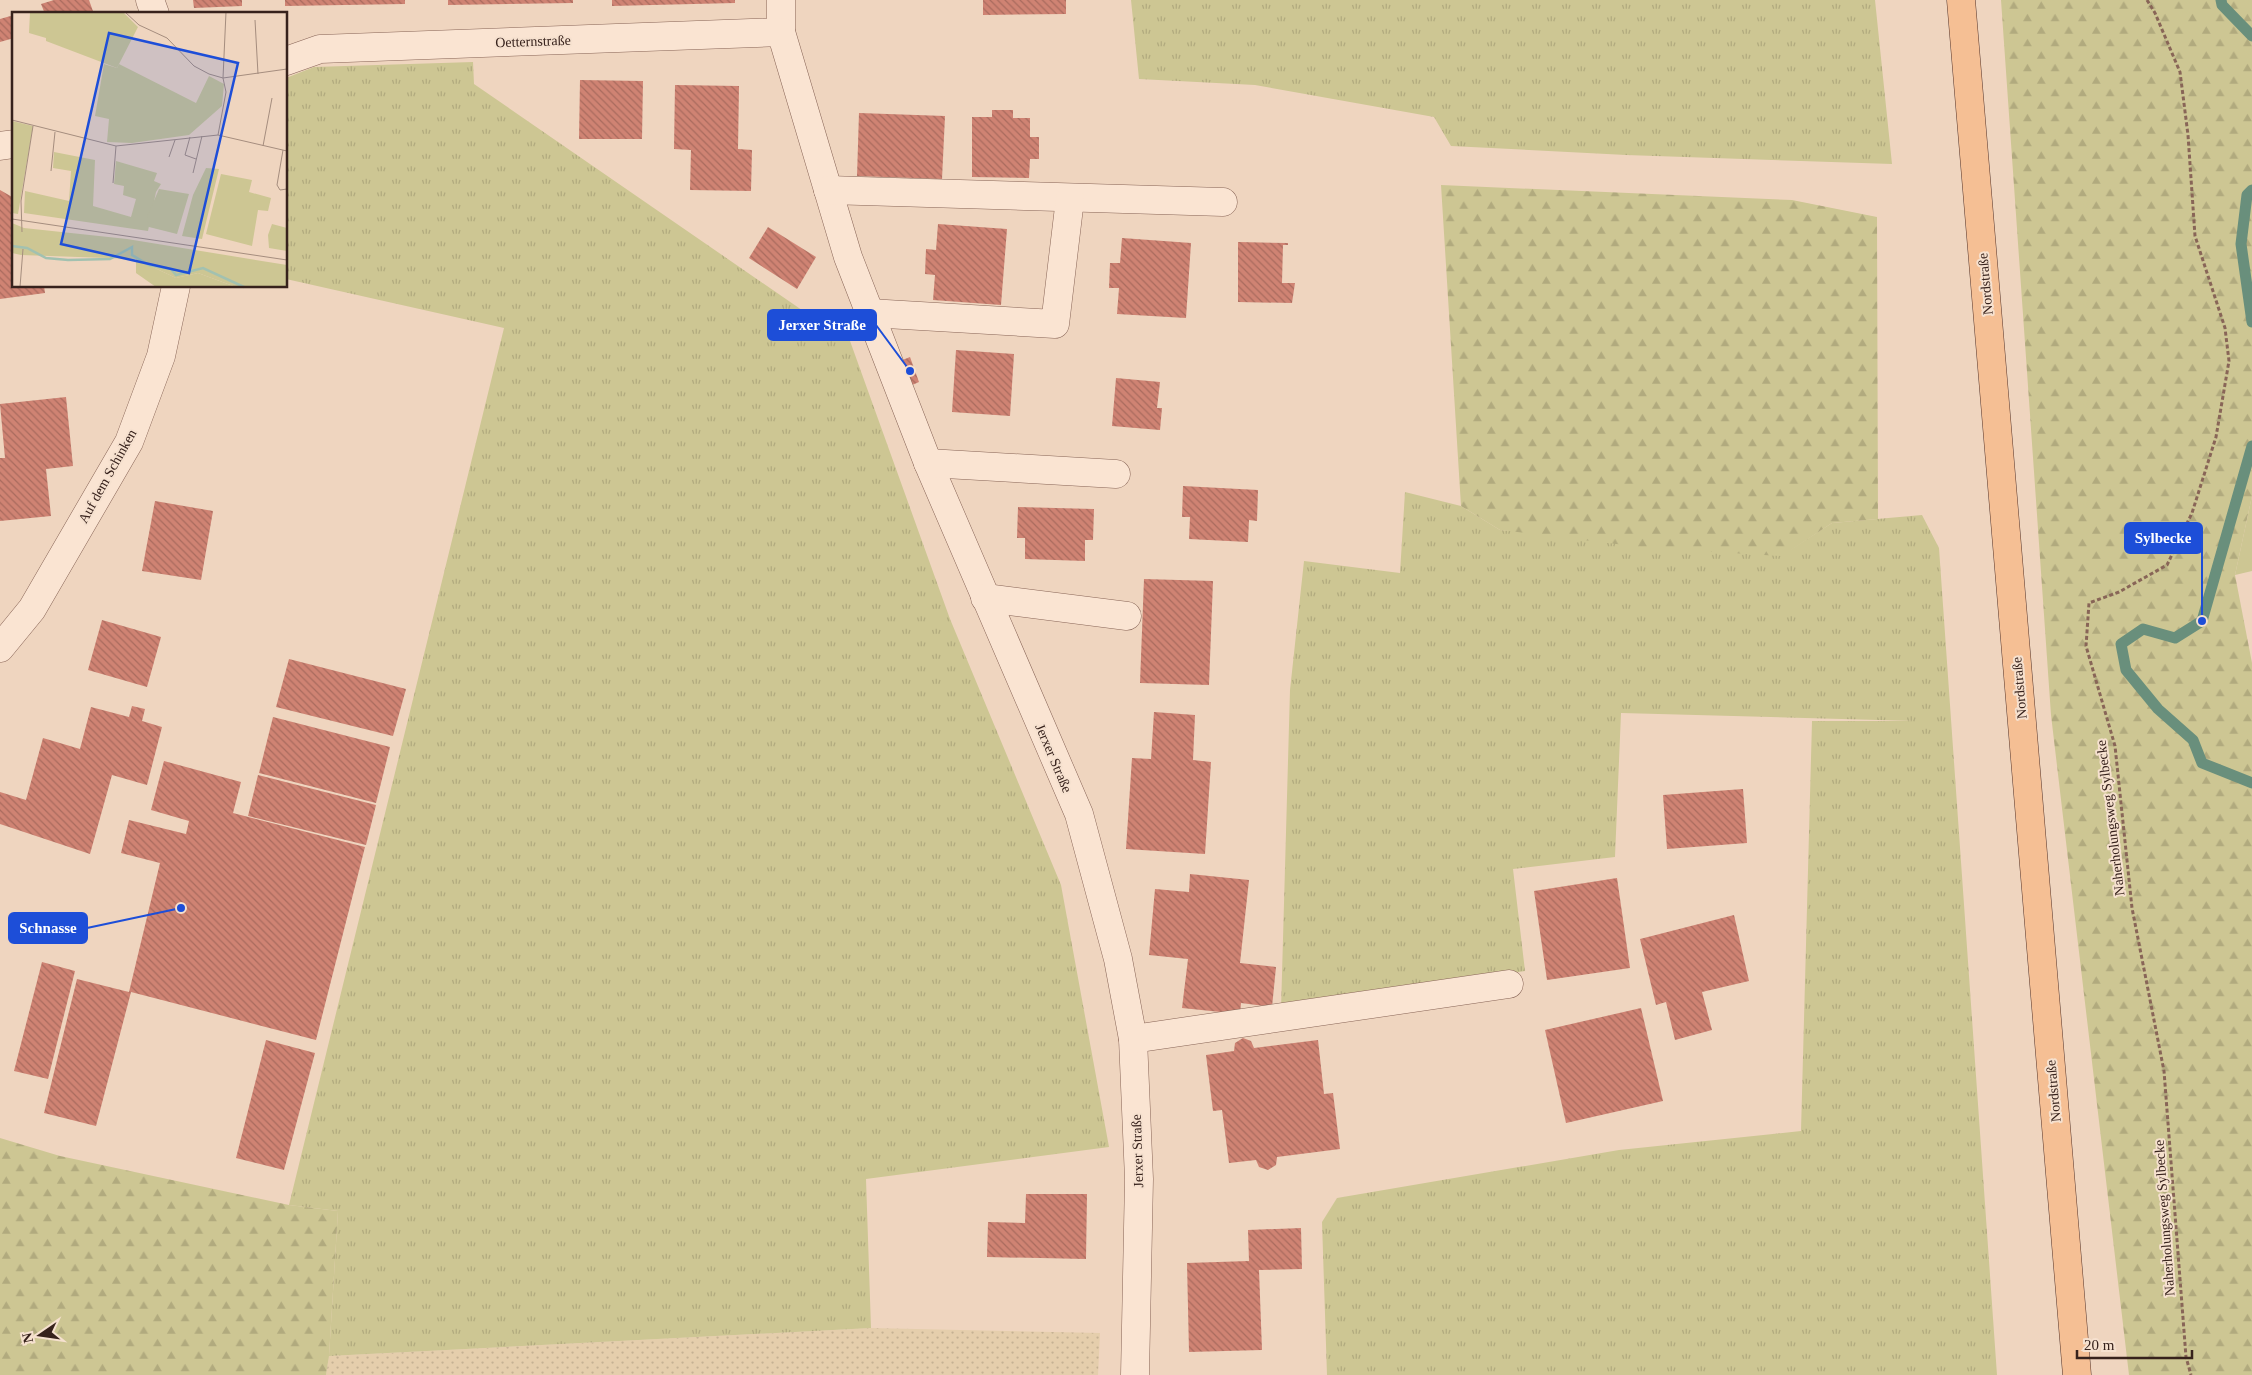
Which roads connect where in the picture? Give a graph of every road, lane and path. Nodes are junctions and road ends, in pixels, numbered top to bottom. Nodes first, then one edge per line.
1 (150, 0) edge
2 (781, 0) edge
3 (1962, 0) edge
4 (2147, 0) edge
5 (155, 12) edge
6 (781, 32) junction
7 (288, 60) edge
8 (828, 190) junction
9 (1070, 199) junction
10 (1223, 202) dead end
11 (176, 288) edge
12 (869, 313) junction
13 (928, 463) junction
14 (1116, 474) dead end
15 (985, 598) junction
16 (1127, 616) dead end
17 (0, 648) edge
18 (1509, 984) dead end
19 (1133, 1039) junction
20 (1135, 1375) edge
21 (2077, 1375) edge
22 (2191, 1375) edge

1 - 5 street
2 - 6 street, Jerxer Straße
3 - 21 main road, Nordstraße
4 - 22 path, Naherholungsweg Sylbecke
6 - 7 street, Oetternstraße
6 - 8 street, Jerxer Straße
8 - 9 street
8 - 12 street, Jerxer Straße
9 - 10 street
9 - 12 street
11 - 17 street, Auf dem Schinken
12 - 13 street, Jerxer Straße
13 - 14 street
13 - 15 street, Jerxer Straße
15 - 16 street
15 - 19 street, Jerxer Straße
18 - 19 street
19 - 20 street, Jerxer Straße

